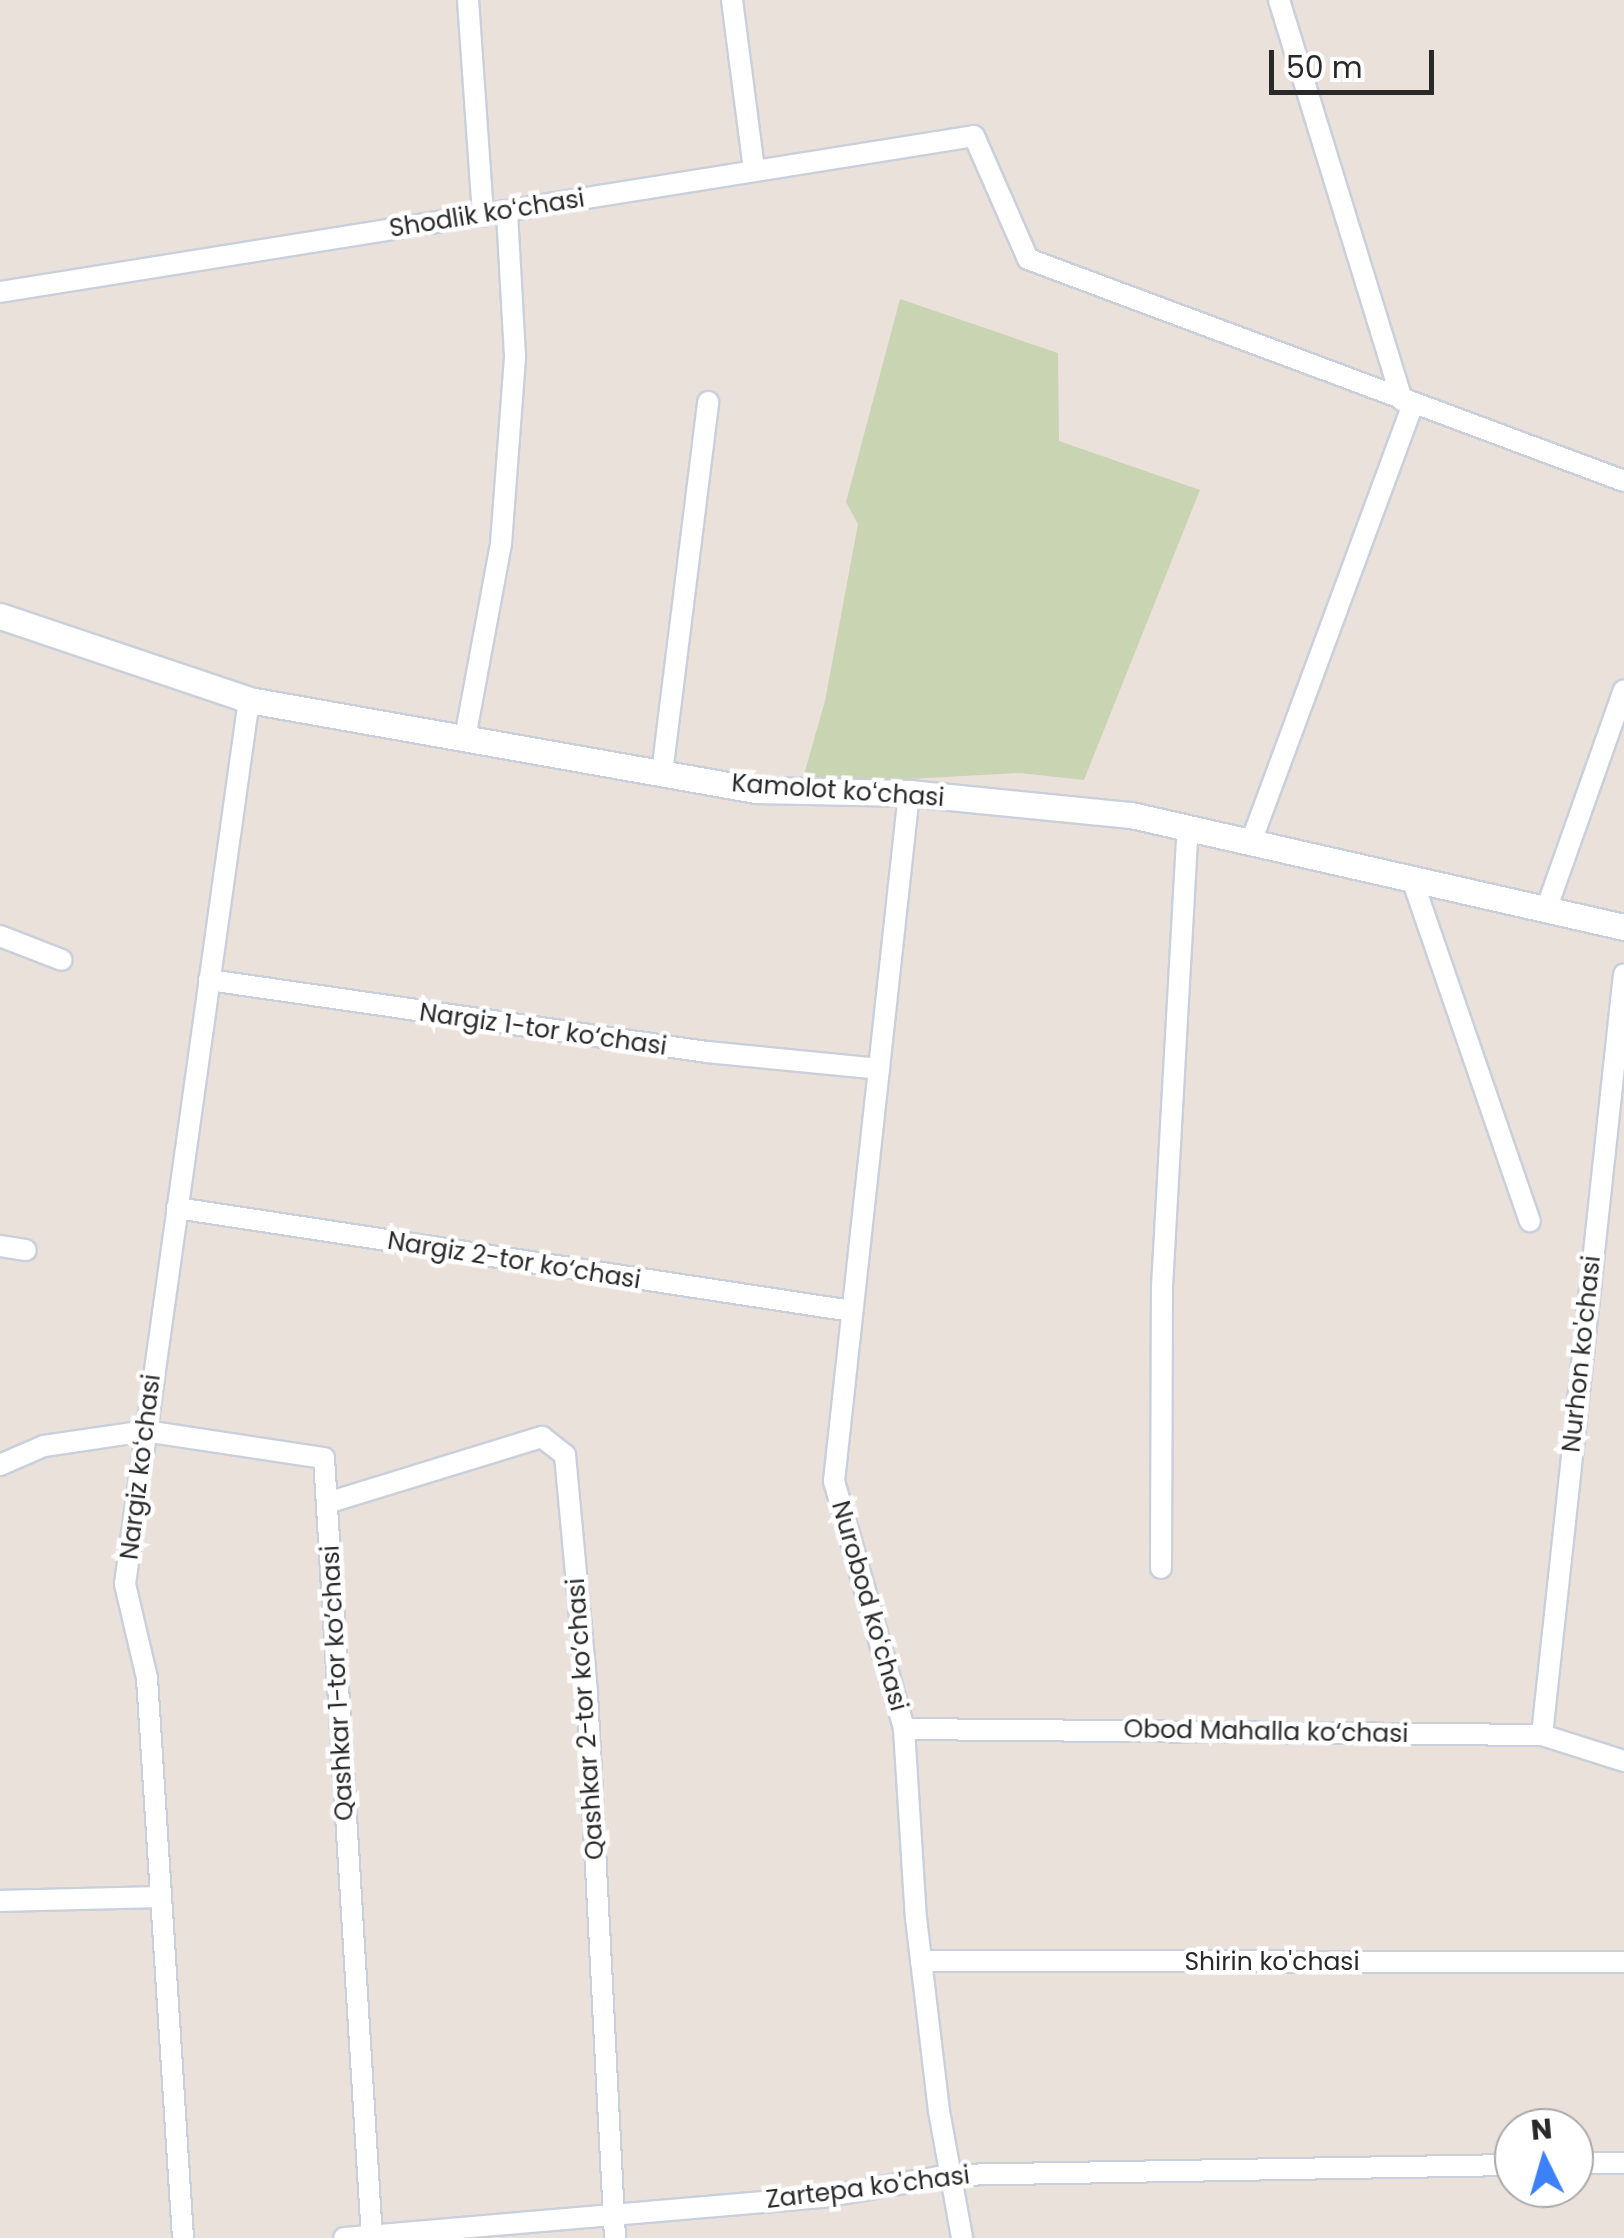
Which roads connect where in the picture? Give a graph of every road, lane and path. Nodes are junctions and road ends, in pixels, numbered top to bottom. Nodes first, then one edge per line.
1 (468, 0) edge
2 (732, 0) edge
3 (1281, 1) edge
4 (754, 170) junction
5 (507, 211) junction
6 (482, 215) junction
7 (0, 292) edge
8 (708, 402) dead end
9 (1408, 403) junction
10 (1624, 481) edge
11 (0, 616) edge
12 (1624, 690) edge
13 (249, 700) junction
14 (465, 738) junction
15 (662, 773) junction
16 (909, 794) junction
17 (1188, 828) junction
18 (1251, 842) junction
19 (1412, 879) junction
20 (1546, 910) junction
21 (1624, 927) edge
22 (0, 936) edge
23 (62, 960) dead end
24 (1624, 974) edge
25 (209, 980) junction
26 (879, 1069) junction
27 (176, 1208) junction
28 (1530, 1221) dead end
29 (0, 1246) edge
30 (26, 1250) dead end
31 (852, 1311) junction
32 (145, 1431) junction
33 (0, 1465) edge
34 (327, 1503) junction
35 (1161, 1568) dead end
36 (904, 1728) junction
37 (1542, 1735) junction
38 (1624, 1761) edge
39 (161, 1897) junction
40 (0, 1901) edge
41 (921, 1961) junction
42 (1624, 1962) edge
43 (1624, 2162) edge
44 (1594, 2163) edge
45 (1494, 2164) edge
46 (950, 2175) junction
47 (614, 2214) junction
48 (372, 2237) edge
49 (183, 2238) edge
50 (344, 2238) edge
51 (615, 2238) edge
52 (962, 2238) edge

1 - 6 street
2 - 4 street
3 - 9 street
4 - 5 street, Shodlik koʻchasi
4 - 9 street, Shodlik koʻchasi
5 - 6 street, Shodlik koʻchasi
5 - 14 street
6 - 7 street, Shodlik koʻchasi
8 - 15 street
9 - 10 street
9 - 18 street
11 - 13 street, Kamolot koʻchasi
12 - 20 street
13 - 14 street, Kamolot koʻchasi
13 - 25 street, Nargiz koʻchasi
14 - 15 street, Kamolot koʻchasi
15 - 16 street, Kamolot koʻchasi
16 - 17 street, Kamolot koʻchasi
16 - 26 street, Nurobod koʻchasi
17 - 18 street, Kamolot koʻchasi
17 - 35 street
18 - 19 street, Kamolot koʻchasi
19 - 20 street, Kamolot koʻchasi
19 - 28 street
20 - 21 street, Kamolot koʻchasi
22 - 23 street
24 - 37 street, Nurhon ko'chasi
25 - 26 street, Nargiz 1-tor ko‘chasi
25 - 27 street, Nargiz koʻchasi
26 - 31 street, Nurobod koʻchasi
27 - 31 street, Nargiz 2-tor ko‘chasi
27 - 32 street, Nargiz koʻchasi
29 - 30 street
31 - 36 street, Nurobod koʻchasi
32 - 33 street, Qashkar 1-tor koʼchasi
32 - 34 street, Qashkar 1-tor koʼchasi
32 - 39 street, Nargiz koʻchasi
34 - 47 street, Qashkar 2-tor koʼchasi
34 - 48 street, Qashkar 1-tor koʼchasi
36 - 37 street, Obod Mahalla ko‘chasi
36 - 41 street, Nurobod koʻchasi
37 - 38 street, Obod Mahalla ko‘chasi
39 - 40 street
39 - 49 street, Nargiz koʻchasi
41 - 42 street, Shirin ko'chasi
41 - 46 street, Nurobod koʻchasi
43 - 44 street
45 - 46 street, Zartepa ko'chasi
46 - 47 street, Zartepa ko'chasi
46 - 52 street, Nurobod koʻchasi
47 - 48 street, Zartepa ko'chasi
47 - 51 street, Qashkar 2-tor koʼchasi
48 - 50 street, Zartepa ko'chasi

